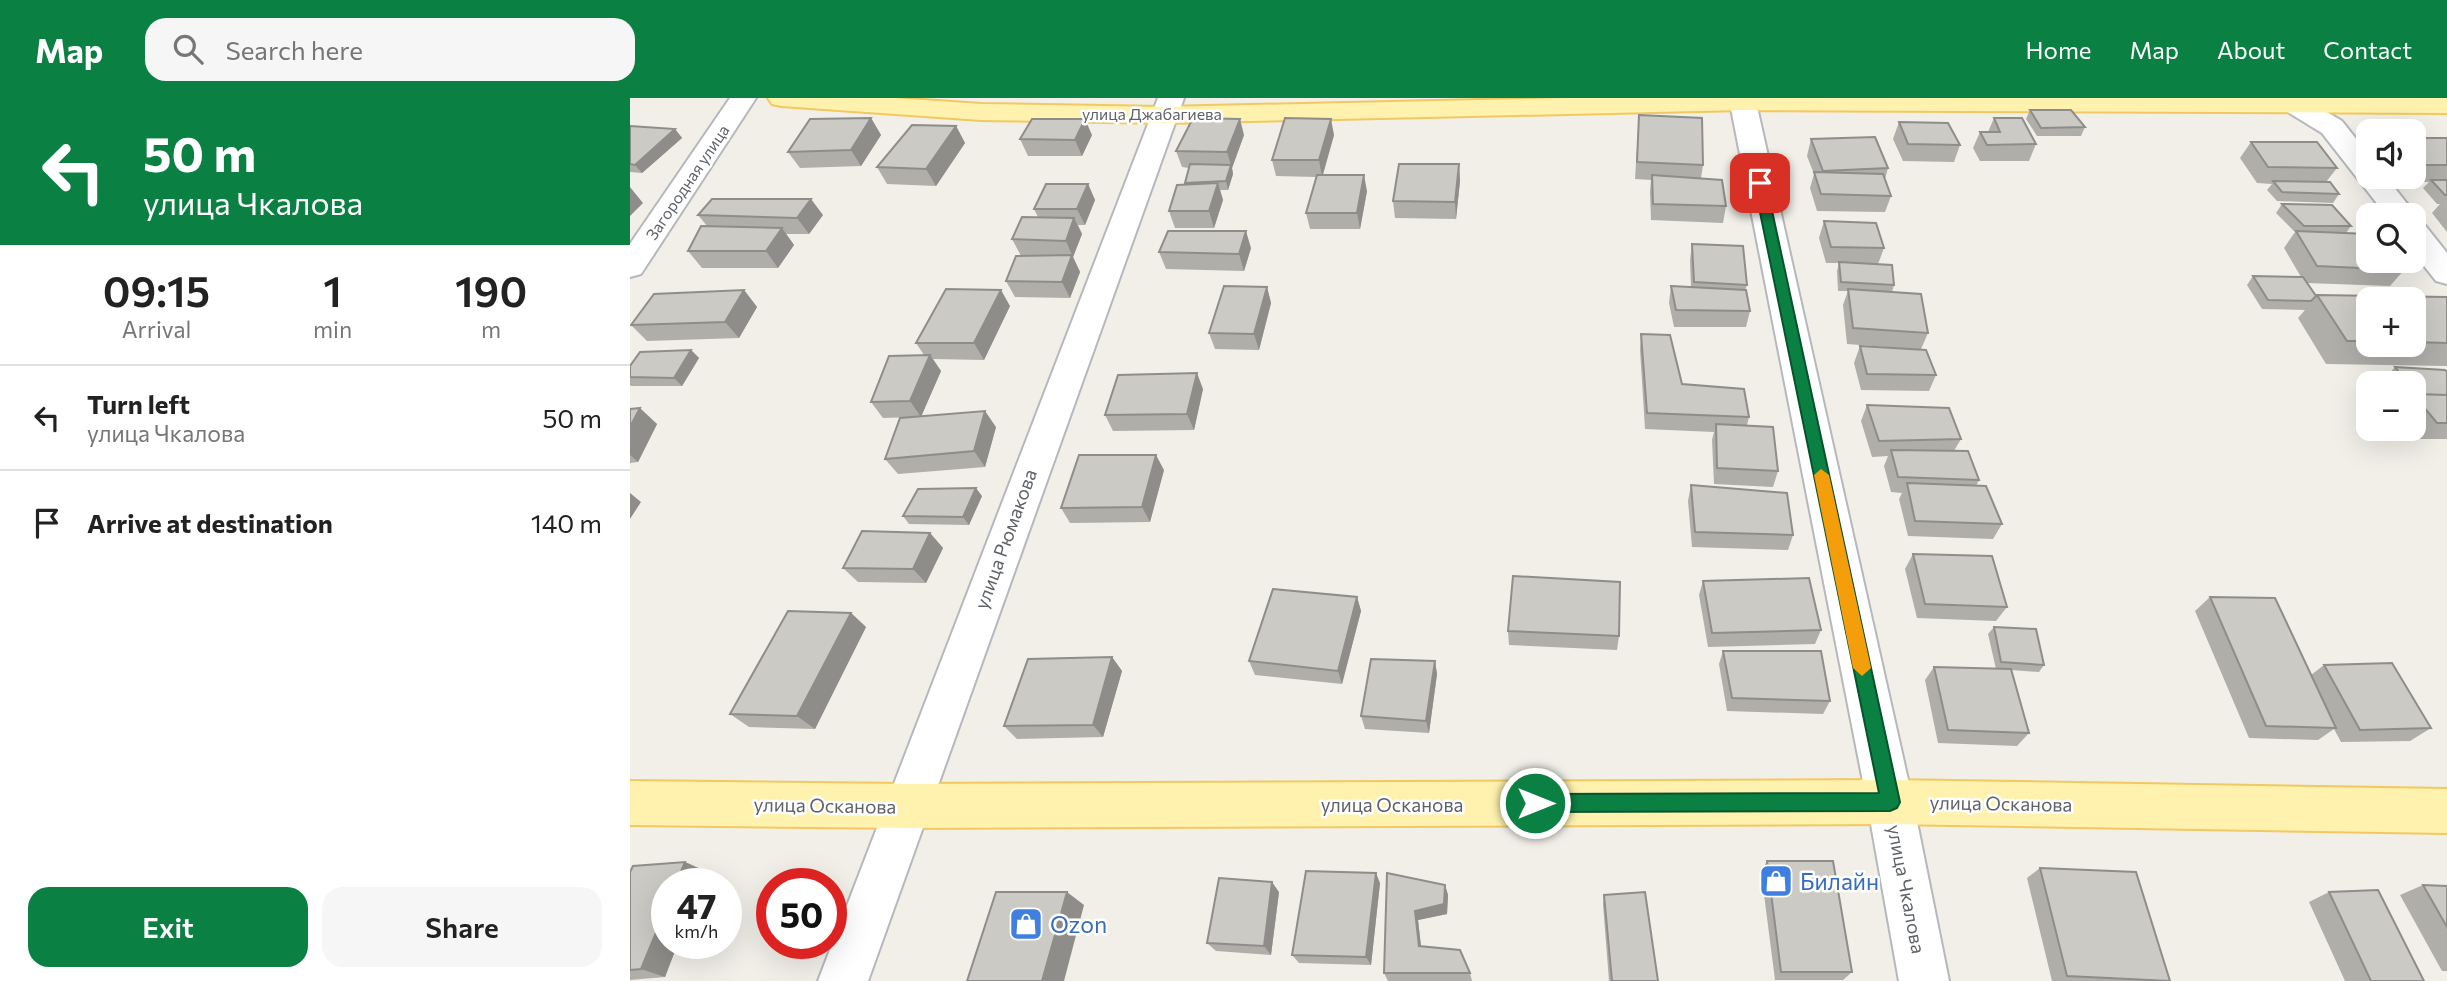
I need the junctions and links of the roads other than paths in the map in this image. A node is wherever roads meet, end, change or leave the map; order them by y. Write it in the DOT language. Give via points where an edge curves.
graph roads {
  1 [pos="743,98"];
  2 [pos="781,98"];
  3 [pos="1742,100"];
  4 [pos="2292,102"];
  5 [pos="2447,105"];
  6 [pos="1167,106"];
  7 [pos="2356,158"];
  8 [pos="2380,189"];
  9 [pos="2391,203"];
  10 [pos="2426,247"];
  11 [pos="630,267"];
  12 [pos="2447,274"];
  13 [pos="1890,802"];
  14 [pos="630,803"];
  15 [pos="907,806"];
  16 [pos="2447,811"];
  17 [pos="843,981"];
  18 [pos="1924,981"];
  1 -- 11 [label="street, Загородная улица"];
  2 -- 6 [label="main road, улица Джабагиева" via="981,112"];
  3 -- 4 [label="main road, улица Джабагиева"];
  3 -- 6 [label="main road, улица Джабагиева"];
  3 -- 13 [label="street, улица Чкалова"];
  4 -- 5 [label="main road, улица Джабагиева"];
  4 -- 7 [label="street" via="2332,127"];
  6 -- 15 [label="street, улица Рюмакова"];
  8 -- 9 [label="street"];
  10 -- 12 [label="street"];
  13 -- 15 [label="main road, улица Осканова"];
  13 -- 16 [label="main road, улица Осканова"];
  13 -- 18 [label="street, улица Чкалова"];
  14 -- 15 [label="main road, улица Осканова"];
  15 -- 17 [label="street, улица Рюмакова"];
}
